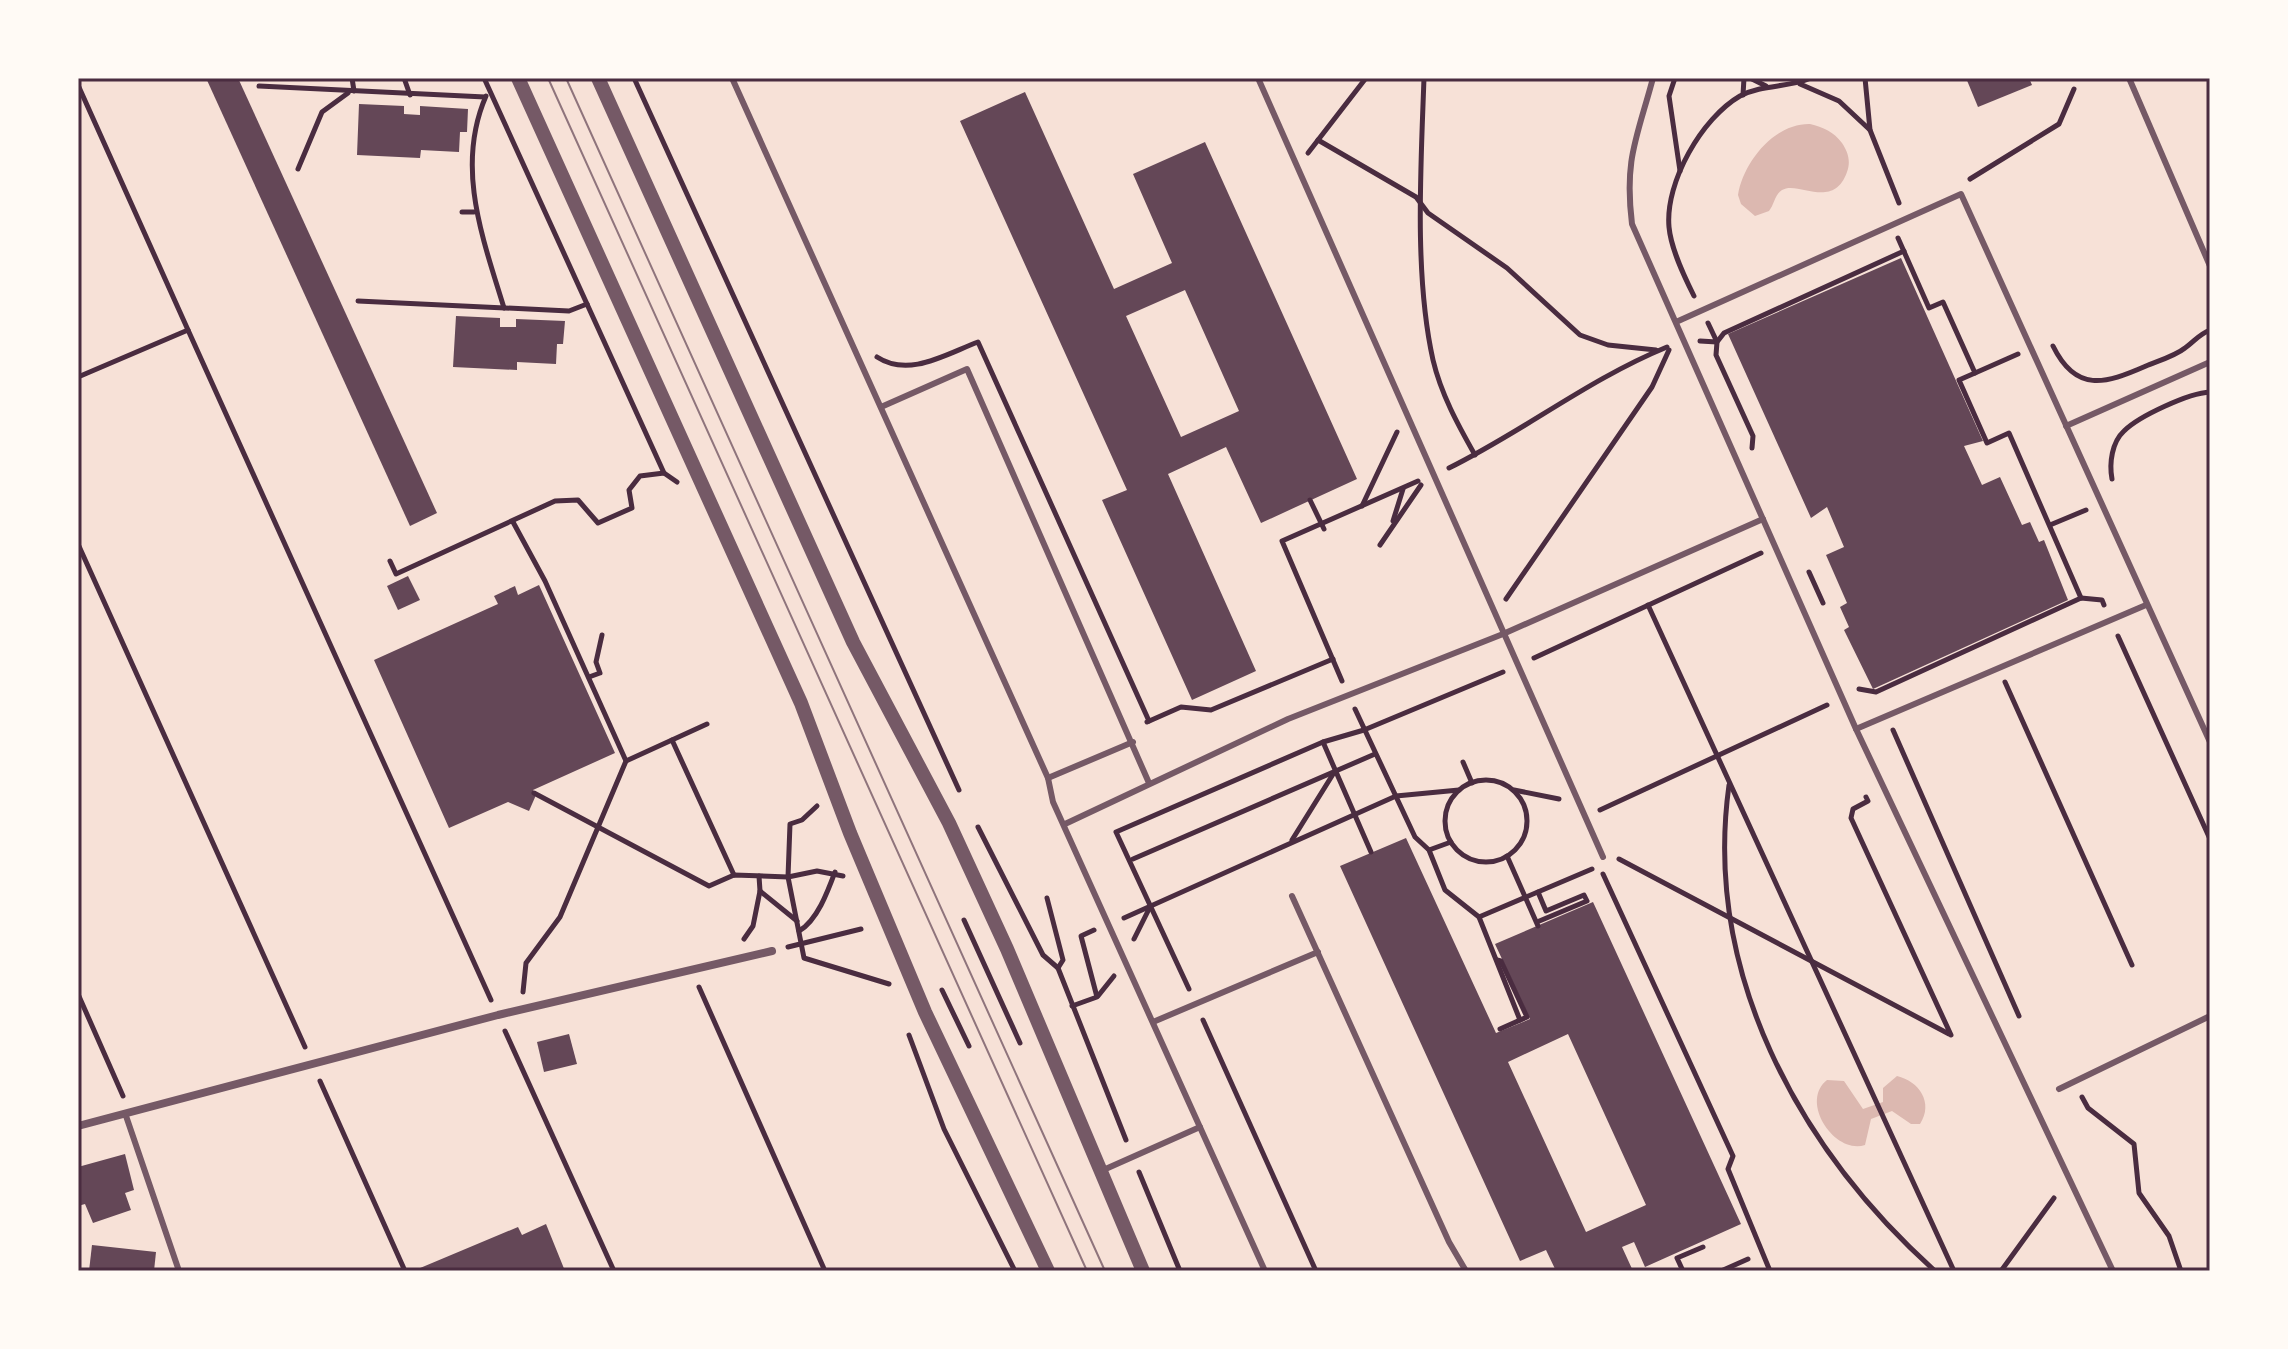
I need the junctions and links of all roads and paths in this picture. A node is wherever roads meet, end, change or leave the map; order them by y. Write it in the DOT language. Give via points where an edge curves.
graph roads {
  1 [pos="352,78"];
  2 [pos="404,78"];
  3 [pos="484,78"];
  4 [pos="518,78"];
  5 [pos="598,78"];
  6 [pos="634,78"];
  7 [pos="732,78"];
  8 [pos="1258,78"];
  9 [pos="1366,78"];
  10 [pos="1424,78"];
  11 [pos="1653,78"];
  12 [pos="1675,78"];
  13 [pos="1747,78"];
  14 [pos="1811,78"];
  15 [pos="1865,78"];
  16 [pos="2129,78"];
  17 [pos="1799,83"];
  18 [pos="78,85"];
  19 [pos="259,86"];
  20 [pos="1766,86"];
  21 [pos="2074,89"];
  22 [pos="352,92"];
  23 [pos="410,95"];
  24 [pos="488,95"];
  25 [pos="1743,95"];
  26 [pos="1870,130"];
  27 [pos="1318,140"];
  28 [pos="1311,149"];
  29 [pos="298,169"];
  30 [pos="1680,171"];
  31 [pos="1961,194"];
  32 [pos="1422,203"];
  33 [pos="462,212"];
  34 [pos="474,212"];
  35 [pos="1905,219"];
  36 [pos="2210,266"];
  37 [pos="1691,290"];
  38 [pos="358,301"];
  39 [pos="587,304"];
  40 [pos="504,308"];
  41 [pos="1676,322"];
  42 [pos="1733,326"];
  43 [pos="188,330"];
  44 [pos="2210,330"];
  45 [pos="2050,340"];
  46 [pos="1684,341"];
  47 [pos="1717,342"];
  48 [pos="2031,348"];
  49 [pos="1659,351"];
  50 [pos="2210,362"];
  51 [pos="1975,373"];
  52 [pos="78,377"];
  53 [pos="2210,392"];
  54 [pos="881,407"];
  55 [pos="1406,418"];
  56 [pos="2066,426"];
  57 [pos="2210,438"];
  58 [pos="1475,455"];
  59 [pos="664,473"];
  60 [pos="1432,475"];
  61 [pos="2115,486"];
  62 [pos="1403,488"];
  63 [pos="685,493"];
  64 [pos="1310,500"];
  65 [pos="1362,506"];
  66 [pos="1763,519"];
  67 [pos="513,522"];
  68 [pos="1392,525"];
  69 [pos="1323,526"];
  70 [pos="78,544"];
  71 [pos="1380,545"];
  72 [pos="1776,546"];
  73 [pos="1759,554"];
  74 [pos="390,561"];
  75 [pos="1765,568"];
  76 [pos="2210,586"];
  77 [pos="2081,598"];
  78 [pos="1648,605"];
  79 [pos="2146,605"];
  80 [pos="1493,608"];
  81 [pos="2111,620"];
  82 [pos="1503,634"];
  83 [pos="602,635"];
  84 [pos="1987,641"];
  85 [pos="1333,659"];
  86 [pos="1517,666"];
  87 [pos="1999,668"];
  88 [pos="589,677"];
  89 [pos="1860,690"];
  90 [pos="1818,693"];
  91 [pos="1349,696"];
  92 [pos="1842,698"];
  93 [pos="1824,707"];
  94 [pos="1887,716"];
  95 [pos="1153,720"];
  96 [pos="1830,720"];
  97 [pos="707,724"];
  98 [pos="1856,729"];
  99 [pos="1364,730"];
  100 [pos="672,740"];
  101 [pos="1133,742"];
  102 [pos="1323,742"];
  103 [pos="2210,742"];
  104 [pos="1375,754"];
  105 [pos="1717,756"];
  106 [pos="626,761"];
  107 [pos="1463,762"];
  108 [pos="1335,771"];
  109 [pos="1048,778"];
  110 [pos="1729,782"];
  111 [pos="1149,783"];
  112 [pos="1472,783"];
  113 [pos="1862,788"];
  114 [pos="1459,790"];
  115 [pos="1513,790"];
  116 [pos="534,793"];
  117 [pos="1396,796"];
  118 [pos="815,797"];
  119 [pos="966,803"];
  120 [pos="1578,803"];
  121 [pos="972,815"];
  122 [pos="1355,815"];
  123 [pos="1585,817"];
  124 [pos="1065,824"];
  125 [pos="599,826"];
  126 [pos="2210,839"];
  127 [pos="1451,842"];
  128 [pos="1288,844"];
  129 [pos="1429,850"];
  130 [pos="1371,852"];
  131 [pos="1507,856"];
  132 [pos="1603,857"];
  133 [pos="1133,859"];
  134 [pos="835,872"];
  135 [pos="734,875"];
  136 [pos="759,876"];
  137 [pos="788,877"];
  138 [pos="848,880"];
  139 [pos="760,891"];
  140 [pos="1538,892"];
  141 [pos="1292,896"];
  142 [pos="1526,897"];
  143 [pos="1047,898"];
  144 [pos="1149,907"];
  145 [pos="1728,916"];
  146 [pos="1479,917"];
  147 [pos="1124,918"];
  148 [pos="964,920"];
  149 [pos="797,922"];
  150 [pos="1099,928"];
  151 [pos="861,929"];
  152 [pos="799,931"];
  153 [pos="801,943"];
  154 [pos="772,951"];
  155 [pos="1318,952"];
  156 [pos="728,960"];
  157 [pos="1811,960"];
  158 [pos="985,965"];
  159 [pos="2132,965"];
  160 [pos="690,968"];
  161 [pos="1058,968"];
  162 [pos="887,971"];
  163 [pos="1110,991"];
  164 [pos="78,994"];
  165 [pos="1097,997"];
  166 [pos="1196,1004"];
  167 [pos="1072,1006"];
  168 [pos="525,1009"];
  169 [pos="498,1015"];
  170 [pos="2019,1016"];
  171 [pos="2210,1016"];
  172 [pos="905,1021"];
  173 [pos="1153,1022"];
  174 [pos="1500,1029"];
  175 [pos="312,1063"];
  176 [pos="2073,1082"];
  177 [pos="2059,1089"];
  178 [pos="125,1113"];
  179 [pos="78,1126"];
  180 [pos="1200,1127"];
  181 [pos="1133,1157"];
  182 [pos="1101,1171"];
  183 [pos="2054,1198"];
  184 [pos="1703,1247"];
  185 [pos="1748,1259"];
  186 [pos="179,1271"];
  187 [pos="405,1271"];
  188 [pos="614,1271"];
  189 [pos="825,1271"];
  190 [pos="1015,1271"];
  191 [pos="1048,1271"];
  192 [pos="1143,1271"];
  193 [pos="1180,1271"];
  194 [pos="1265,1271"];
  195 [pos="1316,1271"];
  196 [pos="1466,1271"];
  197 [pos="1683,1271"];
  198 [pos="1721,1271"];
  199 [pos="1770,1271"];
  200 [pos="1935,1271"];
  201 [pos="1954,1271"];
  202 [pos="2001,1271"];
  203 [pos="2113,1271"];
  204 [pos="2181,1271"];
  1 -- 22 [label="path"];
  2 -- 23 [label="path"];
  3 -- 24 [label="path"];
  4 -- 191 [label="street" via="801,703 925,1012"];
  5 -- 182 [label="street" via="853,642 949,823"];
  6 -- 119 [label="path"];
  7 -- 54 [label="lane"];
  8 -- 55 [label="lane"];
  9 -- 27 [label="path"];
  10 -- 32 [label="path"];
  11 -- 41 [label="lane" via="1635,133 1628,190 1632,224"];
  12 -- 30 [label="path" via="1669,96"];
  13 -- 20 [label="path"];
  13 -- 25 [label="path"];
  14 -- 17 [label="path"];
  15 -- 26 [label="path"];
  16 -- 36 [label="lane"];
  17 -- 20 [label="path"];
  17 -- 26 [label="path" via="1839,101"];
  18 -- 43 [label="path"];
  19 -- 22 [label="path"];
  20 -- 25 [label="path"];
  21 -- 31 [label="path" via="2059,124 1970,179"];
  22 -- 23 [label="path"];
  22 -- 29 [label="path" via="322,112"];
  23 -- 24 [label="path"];
  24 -- 34 [label="path" via="473,130"];
  24 -- 39 [label="path"];
  25 -- 30 [label="path" via="1714,116"];
  26 -- 35 [label="path"];
  27 -- 28 [label="path"];
  27 -- 32 [label="path"];
  30 -- 37 [label="path" via="1669,229"];
  31 -- 35 [label="lane"];
  31 -- 48 [label="lane"];
  32 -- 49 [label="path" via="1428,213 1507,268 1580,335 1608,345"];
  32 -- 58 [label="path" via="1425,313 1434,362 1451,413"];
  33 -- 34 [label="path"];
  34 -- 40 [label="path"];
  35 -- 41 [label="lane"];
  38 -- 40 [label="path"];
  39 -- 40 [label="path" via="569,311"];
  39 -- 59 [label="path"];
  41 -- 46 [label="lane"];
  42 -- 51 [label="path" via="1902,248 1929,308 1943,302"];
  43 -- 52 [label="path"];
  43 -- 169 [label="path"];
  44 -- 45 [label="path" via="2184,349 2101,382 2065,368"];
  46 -- 47 [label="path"];
  46 -- 66 [label="lane"];
  48 -- 51 [label="path"];
  48 -- 56 [label="lane"];
  49 -- 58 [label="path" via="1591,383"];
  49 -- 80 [label="path" via="1671,346 1652,387 1504,602"];
  50 -- 56 [label="lane"];
  51 -- 77 [label="path" via="1959,380 1987,443 2009,433"];
  53 -- 61 [label="path" via="2176,402 2122,432 2111,458"];
  54 -- 101 [label="lane" via="967,369"];
  54 -- 109 [label="lane"];
  55 -- 60 [label="lane"];
  55 -- 65 [label="path"];
  56 -- 79 [label="lane"];
  57 -- 76 [label="path"];
  58 -- 60 [label="path"];
  59 -- 63 [label="path"];
  59 -- 67 [label="path" via="640,476 629,490 632,508 598,523 578,500 564,499"];
  60 -- 80 [label="lane"];
  62 -- 65 [label="path"];
  62 -- 68 [label="path"];
  62 -- 68 [label="path" via="1427,477"];
  64 -- 69 [label="path"];
  65 -- 69 [label="path"];
  66 -- 72 [label="lane"];
  66 -- 82 [label="lane"];
  67 -- 74 [label="path" via="396,574"];
  67 -- 88 [label="path"];
  68 -- 71 [label="path"];
  69 -- 85 [label="path" via="1282,541"];
  70 -- 175 [label="path"];
  72 -- 73 [label="path"];
  72 -- 92 [label="lane"];
  73 -- 75 [label="path"];
  73 -- 78 [label="path"];
  77 -- 81 [label="path" via="2102,600"];
  77 -- 84 [label="path"];
  78 -- 86 [label="path"];
  78 -- 105 [label="path"];
  79 -- 81 [label="lane"];
  79 -- 103 [label="lane"];
  80 -- 82 [label="lane"];
  81 -- 87 [label="lane"];
  81 -- 126 [label="path"];
  82 -- 86 [label="lane"];
  82 -- 91 [label="lane"];
  83 -- 88 [label="path" via="596,662 600,673"];
  84 -- 87 [label="path"];
  84 -- 94 [label="path" via="1876,692"];
  85 -- 91 [label="path"];
  85 -- 95 [label="path" via="1211,710 1181,707"];
  86 -- 99 [label="path"];
  86 -- 120 [label="lane"];
  87 -- 94 [label="lane"];
  87 -- 159 [label="path"];
  88 -- 106 [label="path"];
  89 -- 92 [label="path"];
  90 -- 93 [label="path"];
  91 -- 99 [label="path"];
  91 -- 111 [label="lane"];
  92 -- 93 [label="path"];
  92 -- 98 [label="lane"];
  93 -- 96 [label="path"];
  93 -- 105 [label="path"];
  94 -- 98 [label="lane"];
  94 -- 170 [label="path"];
  97 -- 100 [label="path"];
  98 -- 203 [label="lane"];
  99 -- 102 [label="path"];
  99 -- 104 [label="path"];
  100 -- 106 [label="path"];
  100 -- 135 [label="path"];
  101 -- 109 [label="lane"];
  101 -- 111 [label="lane"];
  102 -- 108 [label="path"];
  102 -- 144 [label="path" via="1116,832"];
  104 -- 108 [label="path"];
  104 -- 117 [label="path"];
  105 -- 110 [label="path"];
  105 -- 123 [label="path"];
  106 -- 125 [label="path"];
  107 -- 112 [label="path"];
  108 -- 122 [label="path"];
  108 -- 128 [label="path"];
  108 -- 133 [label="path"];
  109 -- 124 [label="lane"];
  110 -- 145 [label="path" via="1723,842"];
  110 -- 157 [label="path"];
  111 -- 124 [label="lane"];
  112 -- 114 [label="path"];
  112 -- 115 [label="path" via="1493,781"];
  113 -- 157 [label="path" via="1868,801 1853,809 1851,818 1951,1035"];
  114 -- 117 [label="path"];
  114 -- 127 [label="path" via="1445,815"];
  115 -- 120 [label="path"];
  115 -- 131 [label="path" via="1527,817 1526,832"];
  116 -- 125 [label="path"];
  117 -- 122 [label="path"];
  117 -- 129 [label="path" via="1415,837"];
  118 -- 137 [label="path" via="817,808 790,824"];
  120 -- 123 [label="lane"];
  121 -- 161 [label="path" via="1043,955"];
  122 -- 128 [label="path"];
  122 -- 130 [label="path"];
  123 -- 132 [label="lane"];
  124 -- 173 [label="lane"];
  125 -- 135 [label="path" via="709,886"];
  125 -- 168 [label="path" via="560,917 526,963"];
  127 -- 129 [label="path"];
  127 -- 131 [label="path" via="1476,861"];
  128 -- 144 [label="path"];
  129 -- 146 [label="path" via="1445,890"];
  131 -- 142 [label="path"];
  132 -- 145 [label="path" via="1616,857"];
  134 -- 137 [label="path"];
  134 -- 138 [label="path"];
  134 -- 152 [label="path" via="828,892"];
  135 -- 136 [label="path"];
  136 -- 137 [label="path"];
  136 -- 139 [label="path"];
  137 -- 149 [label="path"];
  139 -- 149 [label="path"];
  139 -- 156 [label="path" via="753,926"];
  140 -- 142 [label="path"];
  140 -- 142 [label="path" via="1546,911 1584,895 1587,901 1538,924"];
  140 -- 199 [label="path" via="1599,866 1733,1156 1728,1169"];
  141 -- 155 [label="lane"];
  142 -- 146 [label="path"];
  143 -- 161 [label="path" via="1063,960"];
  144 -- 147 [label="path"];
  144 -- 166 [label="path"];
  145 -- 157 [label="path"];
  145 -- 200 [label="path" via="1749,999 1809,1123 1838,1169"];
  146 -- 174 [label="path" via="1520,1020"];
  148 -- 158 [label="path"];
  149 -- 152 [label="path"];
  150 -- 165 [label="path" via="1081,936"];
  151 -- 153 [label="path"];
  152 -- 153 [label="path"];
  153 -- 154 [label="path"];
  153 -- 162 [label="path" via="804,958 894,985"];
  154 -- 156 [label="street"];
  155 -- 166 [label="lane"];
  155 -- 196 [label="lane"];
  156 -- 160 [label="street"];
  157 -- 201 [label="path"];
  160 -- 168 [label="street"];
  160 -- 189 [label="path"];
  161 -- 167 [label="path"];
  163 -- 165 [label="path"];
  164 -- 178 [label="path" via="119,1085"];
  165 -- 167 [label="path"];
  166 -- 173 [label="lane"];
  166 -- 195 [label="path"];
  167 -- 181 [label="path"];
  168 -- 169 [label="street"];
  169 -- 175 [label="street"];
  169 -- 188 [label="path"];
  171 -- 176 [label="lane"];
  172 -- 190 [label="path" via="944,1129"];
  173 -- 180 [label="lane"];
  175 -- 178 [label="street"];
  175 -- 187 [label="path"];
  176 -- 177 [label="lane"];
  176 -- 204 [label="path" via="2088,1108 2134,1144 2139,1193 2169,1236"];
  178 -- 179 [label="street"];
  178 -- 186 [label="lane"];
  180 -- 181 [label="lane"];
  180 -- 194 [label="lane"];
  181 -- 182 [label="lane"];
  181 -- 193 [label="path"];
  182 -- 192 [label="street"];
  183 -- 202 [label="path"];
  184 -- 197 [label="path" via="1677,1258"];
  185 -- 198 [label="path"];
}
